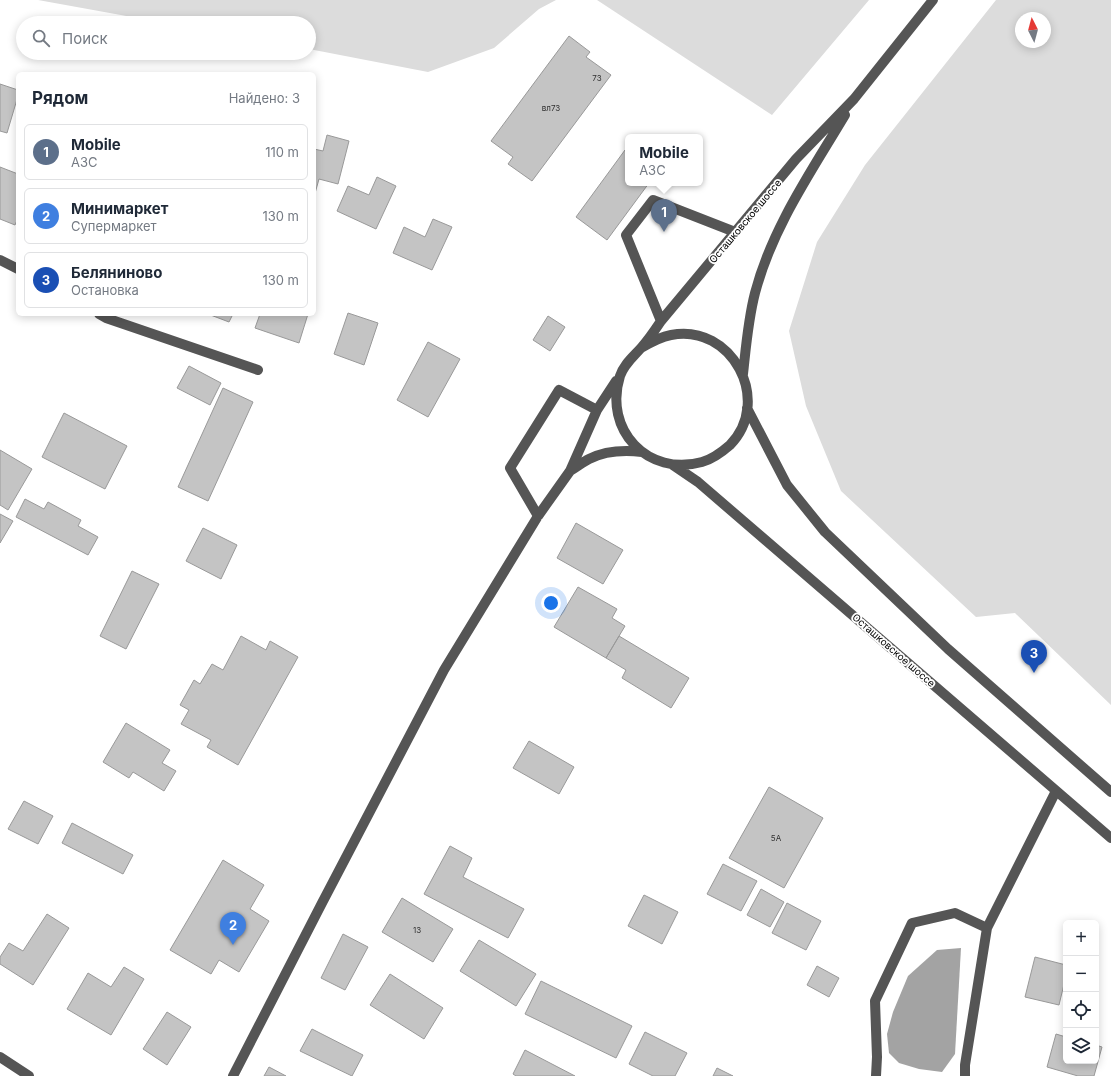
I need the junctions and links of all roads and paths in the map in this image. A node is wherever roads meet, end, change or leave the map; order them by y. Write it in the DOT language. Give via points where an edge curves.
graph roads {
  1 [pos="932,0"];
  2 [pos="854,99"];
  3 [pos="735,232"];
  4 [pos="0,260"];
  5 [pos="16,269"];
  6 [pos="102,316"];
  7 [pos="661,321"];
  8 [pos="641,348"];
  9 [pos="258,370"];
  10 [pos="743,374"];
  11 [pos="620,375"];
  12 [pos="747,408"];
  13 [pos="597,410"];
  14 [pos="642,452"];
  15 [pos="674,465"];
  16 [pos="570,470"];
  17 [pos="538,516"];
  18 [pos="1056,791"];
  19 [pos="1111,792"];
  20 [pos="1111,838"];
  21 [pos="987,928"];
  22 [pos="0,1057"];
  23 [pos="29,1076"];
  24 [pos="233,1076"];
  25 [pos="876,1076"];
  26 [pos="965,1076"];
  1 -- 2 [label="street, Осташковское шоссе"];
  2 -- 3 [label="street, Осташковское шоссе" via="796,159"];
  2 -- 10 [label="street, Осташковское шоссе" via="788,211 770,251 754,299"];
  3 -- 7 [label="street, Осташковское шоссе"];
  3 -- 7 [label="street" via="653,200 626,235"];
  4 -- 5 [label="street"];
  6 -- 9 [label="street"];
  7 -- 8 [label="street, Осташковское шоссе"];
  8 -- 10 [label="street, Осташковское шоссе" via="656,339 673,334 707,338 722,347 734,359"];
  8 -- 11 [label="street, Осташковское шоссе" via="629,360"];
  10 -- 12 [label="street, Осташковское шоссе"];
  11 -- 13 [label="street"];
  11 -- 14 [label="street, Осташковское шоссе" via="616,409 629,440"];
  12 -- 15 [label="street, Осташковское шоссе" via="743,425 735,440 722,452 708,461"];
  12 -- 19 [label="street, Осташковское шоссе" via="787,485 825,532 948,649"];
  13 -- 16 [label="street"];
  13 -- 17 [label="street" via="559,390 510,468"];
  14 -- 15 [label="street, Осташковское шоссе" via="657,461"];
  14 -- 16 [label="street" via="628,450 608,453 590,458"];
  15 -- 18 [label="street, Осташковское шоссе" via="698,482"];
  16 -- 17 [label="street"];
  17 -- 24 [label="street" via="444,670"];
  18 -- 20 [label="street, Осташковское шоссе"];
  18 -- 21 [label="street"];
  21 -- 25 [label="street" via="955,913 912,923 875,1001"];
  21 -- 26 [label="street"];
  22 -- 23 [label="street"];
}
